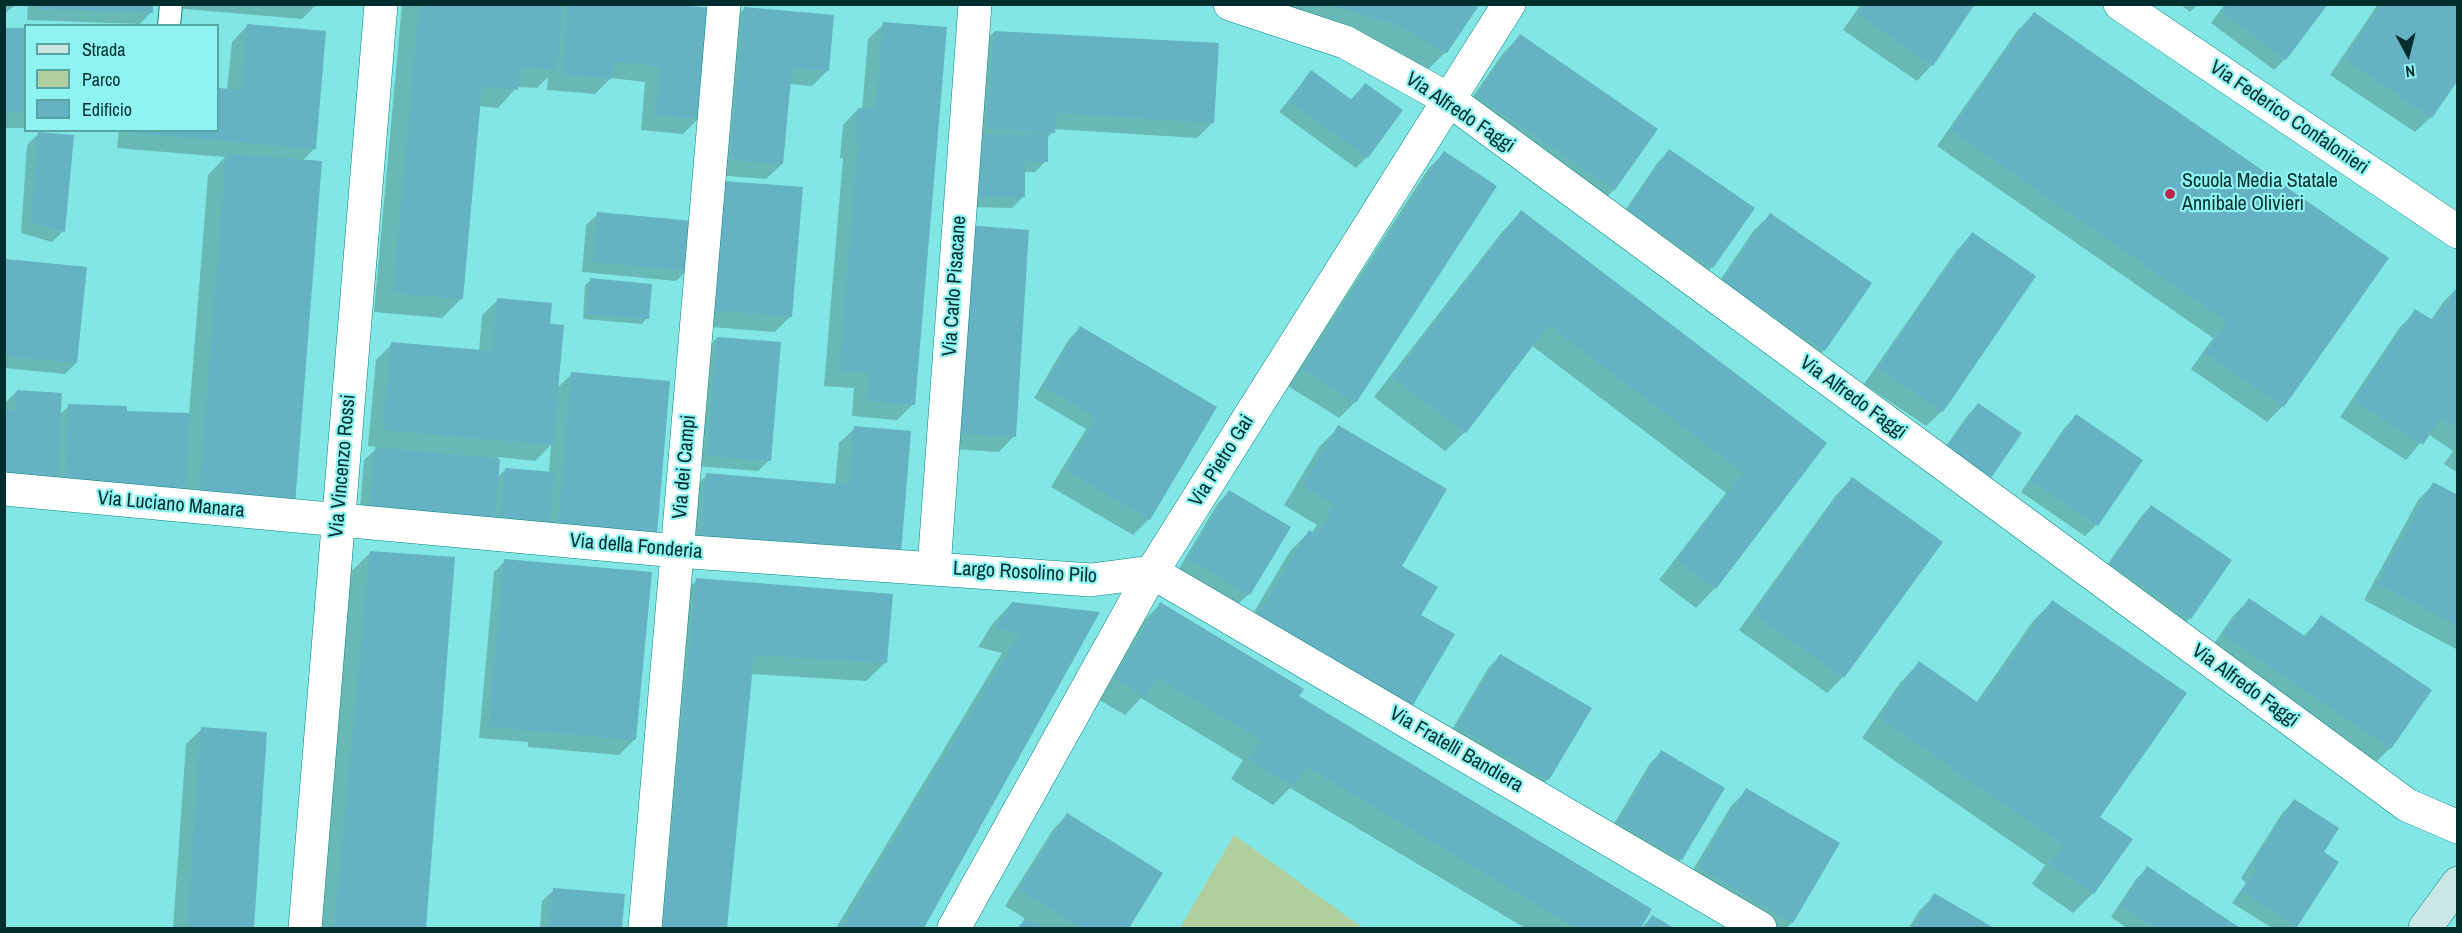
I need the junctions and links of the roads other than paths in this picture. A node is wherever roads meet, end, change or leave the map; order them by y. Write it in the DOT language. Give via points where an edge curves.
graph roads {
  1 [pos="171,4"];
  2 [pos="381,4"];
  3 [pos="724,4"];
  4 [pos="975,4"];
  5 [pos="1230,4"];
  6 [pos="1509,4"];
  7 [pos="2120,4"];
  8 [pos="169,24"];
  9 [pos="1448,99"];
  10 [pos="2457,232"];
  11 [pos="4,489"];
  12 [pos="338,521"];
  13 [pos="677,551"];
  14 [pos="934,568"];
  15 [pos="1152,572"];
  16 [pos="2457,827"];
  17 [pos="2457,883"];
  18 [pos="305,928"];
  19 [pos="645,928"];
  20 [pos="954,928"];
  21 [pos="1760,928"];
  22 [pos="2425,928"];
  1 -- 8 [label="lane"];
  2 -- 12 [label="street, Via Vincenzo Rossi"];
  3 -- 13 [label="street, Via dei Campi"];
  4 -- 14 [label="street, Via Carlo Pisacane"];
  5 -- 9 [label="street, Via Alfredo Faggi" via="1345,42"];
  6 -- 9 [label="street, Via Pietro Gai"];
  7 -- 10 [label="street, Via Federico Confalonieri"];
  9 -- 15 [label="street, Via Pietro Gai"];
  9 -- 16 [label="street, Via Alfredo Faggi" via="2407,805"];
  11 -- 12 [label="street, Via Luciano Manara"];
  12 -- 13 [label="street, Via della Fonderia"];
  12 -- 18 [label="street, Via Vincenzo Rossi"];
  13 -- 14 [label="street, Via della Fonderia"];
  13 -- 19 [label="street, Via dei Campi"];
  14 -- 15 [label="street, Largo Rosolino Pilo" via="1091,580"];
  15 -- 20 [label="street, Via Pietro Gai"];
  15 -- 21 [label="street, Via Fratelli Bandiera"];
  17 -- 22 [label="main road"];
}
